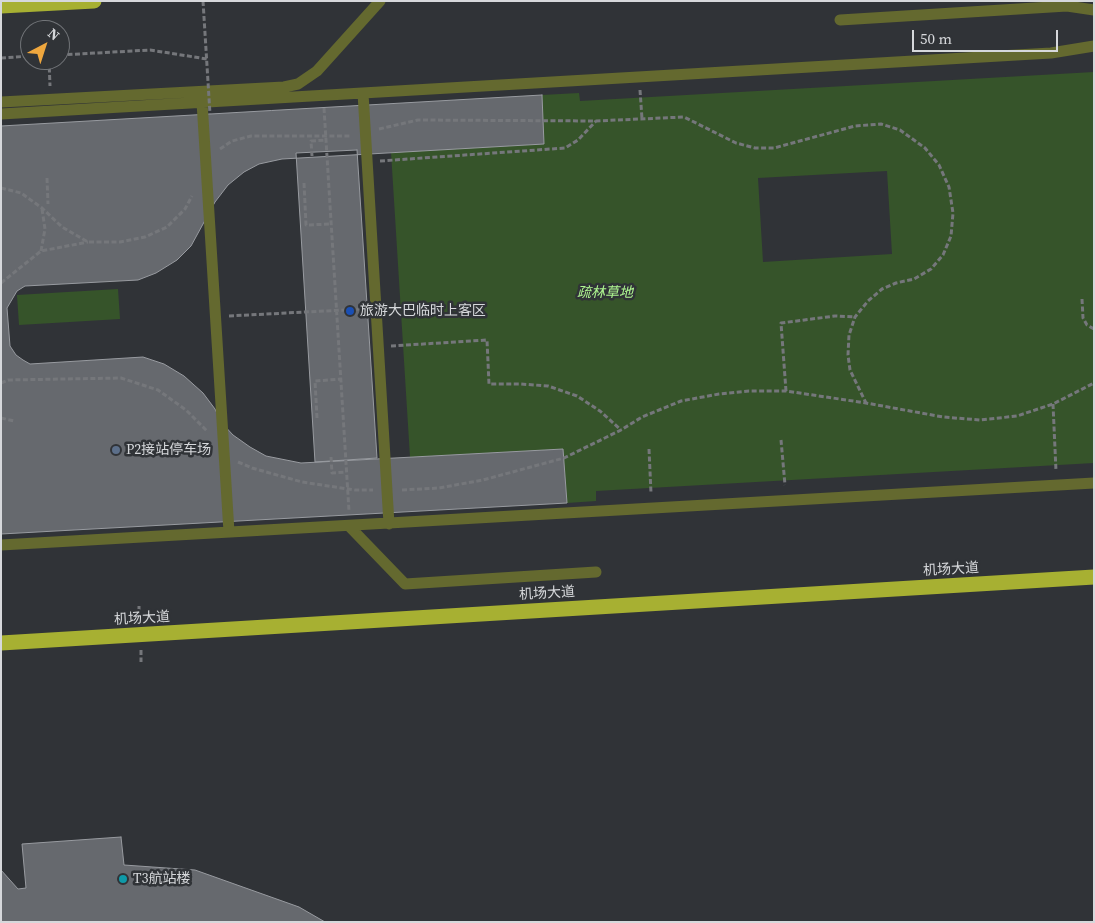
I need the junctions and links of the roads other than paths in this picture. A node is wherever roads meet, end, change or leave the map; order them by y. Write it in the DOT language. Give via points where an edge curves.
graph roads {
  1 [pos="94,1"];
  2 [pos="380,1"];
  3 [pos="1,6"];
  4 [pos="1094,10"];
  5 [pos="840,20"];
  6 [pos="1094,46"];
  7 [pos="363,93"];
  8 [pos="1,102"];
  9 [pos="202,102"];
  10 [pos="1,114"];
  11 [pos="1094,484"];
  12 [pos="389,524"];
  13 [pos="350,526"];
  14 [pos="229,532"];
  15 [pos="1,545"];
  16 [pos="596,572"];
  17 [pos="1094,577"];
  18 [pos="1,644"];
  1 -- 3 [label="highway"];
  2 -- 8 [label="lane" via="317,71 298,84"];
  4 -- 5 [label="lane" via="1067,6"];
  6 -- 7 [label="lane" via="1051,53"];
  7 -- 9 [label="lane"];
  7 -- 12 [label="lane"];
  9 -- 10 [label="lane"];
  9 -- 14 [label="lane"];
  11 -- 12 [label="lane"];
  12 -- 13 [label="lane"];
  13 -- 14 [label="lane"];
  13 -- 16 [label="lane" via="405,584"];
  14 -- 15 [label="lane"];
  17 -- 18 [label="highway, 机场大道"];
}
